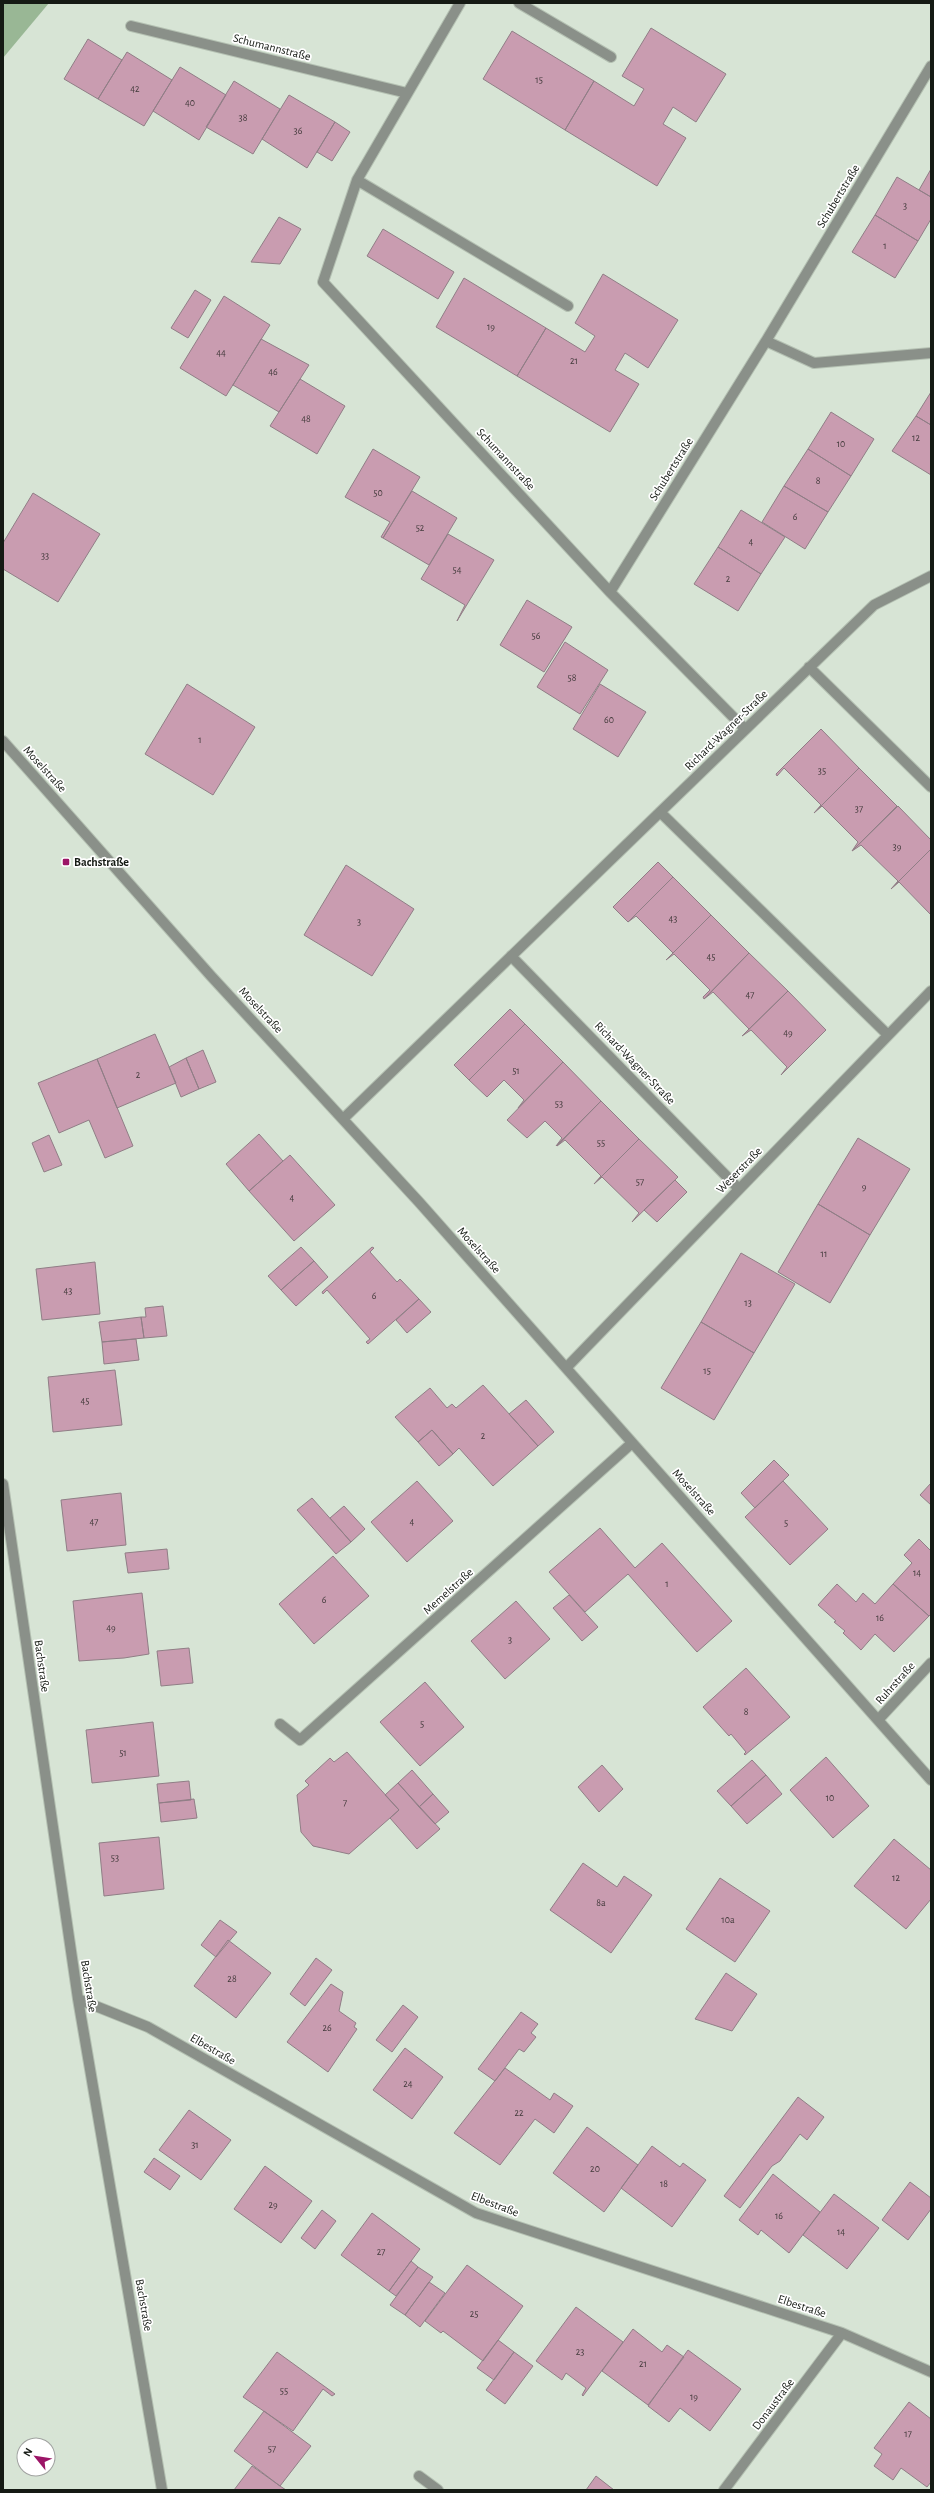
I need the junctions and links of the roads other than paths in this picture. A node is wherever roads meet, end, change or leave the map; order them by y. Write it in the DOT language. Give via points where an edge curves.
graph roads {
  1 [pos="460,3"];
  2 [pos="519,3"];
  3 [pos="131,26"];
  4 [pos="610,57"];
  5 [pos="931,66"];
  6 [pos="407,93"];
  7 [pos="356,180"];
  8 [pos="568,306"];
  9 [pos="766,340"];
  10 [pos="931,353"];
  11 [pos="931,576"];
  12 [pos="610,592"];
  13 [pos="809,667"];
  14 [pos="745,729"];
  15 [pos="3,741"];
  16 [pos="931,787"];
  17 [pos="660,812"];
  18 [pos="511,956"];
  19 [pos="931,991"];
  20 [pos="888,1035"];
  21 [pos="344,1118"];
  22 [pos="740,1189"];
  23 [pos="566,1368"];
  24 [pos="632,1443"];
  25 [pos="3,1484"];
  26 [pos="931,1663"];
  27 [pos="878,1720"];
  28 [pos="280,1724"];
  29 [pos="931,1780"];
  30 [pos="78,1999"];
  31 [pos="842,2333"];
  32 [pos="931,2372"];
  33 [pos="419,2476"];
  34 [pos="162,2490"];
  35 [pos="438,2490"];
  36 [pos="724,2490"];
  1 -- 6 [label="street, Schumannstraße"];
  2 -- 4 [label="street"];
  3 -- 6 [label="street, Schumannstraße"];
  5 -- 9 [label="street, Schubertstraße"];
  6 -- 7 [label="street, Schumannstraße"];
  7 -- 8 [label="street"];
  7 -- 12 [label="street, Schumannstraße" via="324,282"];
  9 -- 10 [label="street" via="814,363"];
  9 -- 12 [label="street, Schubertstraße"];
  11 -- 13 [label="street, Richard-Wagner-Straße" via="874,604"];
  12 -- 14 [label="street, Schumannstraße"];
  13 -- 14 [label="street, Richard-Wagner-Straße"];
  13 -- 16 [label="street"];
  14 -- 17 [label="street, Richard-Wagner-Straße"];
  15 -- 21 [label="street, Moselstraße" via="212,976"];
  17 -- 18 [label="street, Richard-Wagner-Straße"];
  17 -- 20 [label="street"];
  18 -- 21 [label="street, Richard-Wagner-Straße"];
  18 -- 22 [label="street, Richard-Wagner-Straße"];
  19 -- 20 [label="street, Weserstraße"];
  20 -- 22 [label="street, Weserstraße"];
  21 -- 23 [label="street, Moselstraße"];
  22 -- 23 [label="street, Weserstraße"];
  23 -- 24 [label="street, Moselstraße"];
  24 -- 27 [label="street, Moselstraße"];
  24 -- 28 [label="street, Memelstraße" via="300,1740"];
  25 -- 30 [label="street, Bachstraße"];
  26 -- 27 [label="street, Ruhrstraße"];
  27 -- 29 [label="street, Moselstraße"];
  30 -- 31 [label="street, Elbestraße" via="148,2027 476,2214"];
  30 -- 34 [label="street, Bachstraße"];
  31 -- 32 [label="street, Elbestraße"];
  31 -- 36 [label="street, Donaustraße"];
  33 -- 35 [label="street"];
}
